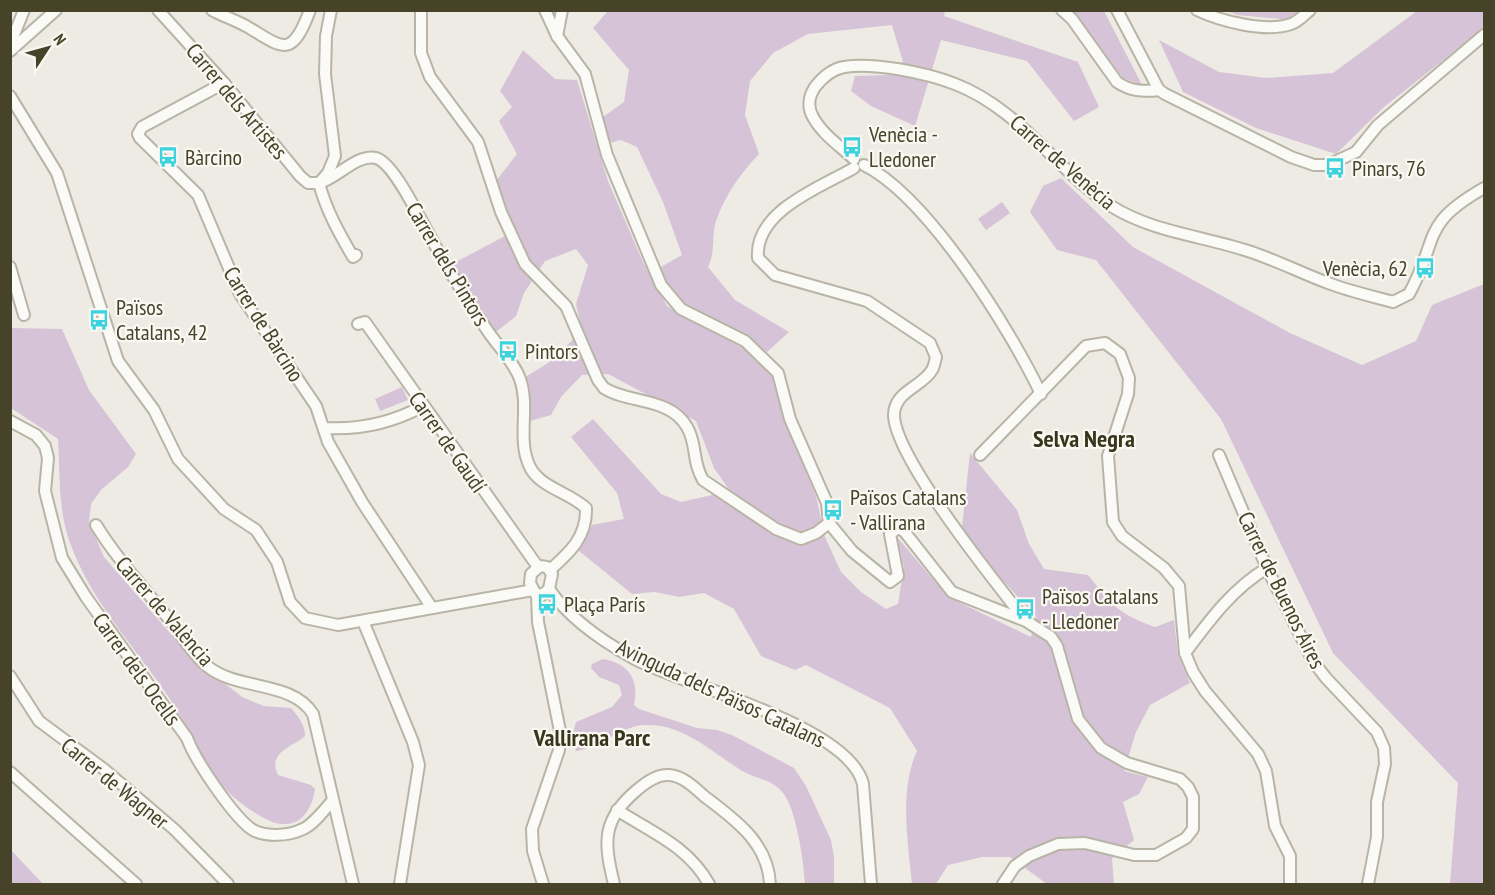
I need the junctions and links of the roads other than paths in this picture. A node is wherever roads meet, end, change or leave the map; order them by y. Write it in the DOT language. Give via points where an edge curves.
graph roads {
  1 [pos="24,10"];
  2 [pos="56,10"];
  3 [pos="158,10"];
  4 [pos="212,10"];
  5 [pos="310,10"];
  6 [pos="332,10"];
  7 [pos="421,10"];
  8 [pos="545,10"];
  9 [pos="562,10"];
  10 [pos="1062,10"];
  11 [pos="1117,10"];
  12 [pos="1197,10"];
  13 [pos="1310,10"];
  14 [pos="1485,35"];
  15 [pos="557,36"];
  16 [pos="10,45"];
  17 [pos="10,51"];
  18 [pos="224,83"];
  19 [pos="1159,90"];
  20 [pos="10,96"];
  21 [pos="858,164"];
  22 [pos="319,183"];
  23 [pos="1485,188"];
  24 [pos="356,255"];
  25 [pos="10,267"];
  26 [pos="24,315"];
  27 [pos="358,324"];
  28 [pos="1041,394"];
  29 [pos="423,406"];
  30 [pos="10,421"];
  31 [pos="324,428"];
  32 [pos="980,455"];
  33 [pos="1219,455"];
  34 [pos="829,523"];
  35 [pos="96,525"];
  36 [pos="537,567"];
  37 [pos="1267,568"];
  38 [pos="550,570"];
  39 [pos="549,589"];
  40 [pos="535,592"];
  41 [pos="432,608"];
  42 [pos="363,621"];
  43 [pos="1026,621"];
  44 [pos="1185,653"];
  45 [pos="10,676"];
  46 [pos="10,772"];
  47 [pos="333,800"];
  48 [pos="617,810"];
  49 [pos="136,885"];
  50 [pos="228,885"];
  51 [pos="353,885"];
  52 [pos="400,885"];
  53 [pos="543,885"];
  54 [pos="614,885"];
  55 [pos="709,885"];
  56 [pos="770,885"];
  57 [pos="871,885"];
  58 [pos="1003,885"];
  59 [pos="1290,885"];
  60 [pos="1368,885"];
  1 -- 16 [label="street"];
  2 -- 17 [label="street"];
  3 -- 18 [label="street, Carrer dels Artistes"];
  4 -- 5 [label="street" via="280,46 290,44 298,35"];
  6 -- 22 [label="street" via="326,36 325,74 335,156"];
  7 -- 34 [label="street" via="421,53 430,77 478,142 501,212 525,264 566,306 604,388 667,408 687,426 696,468 704,480 776,529 801,539"];
  8 -- 15 [label="street"];
  9 -- 15 [label="street"];
  10 -- 19 [label="street" via="1117,82 1127,89"];
  11 -- 19 [label="street"];
  12 -- 13 [label="street" via="1215,18 1273,26 1291,24"];
  14 -- 19 [label="street" via="1378,125 1356,152 1328,165 1291,157"];
  15 -- 34 [label="street" via="585,74 607,155 661,285 681,309 745,341 778,373 790,419 827,503"];
  18 -- 22 [label="street, Carrer dels Artistes" via="300,176 308,183"];
  18 -- 31 [label="street, Carrer de Bàrcino" via="142,128 138,134 198,195 240,294 316,406"];
  20 -- 42 [label="street" via="57,173 118,361 154,410 178,459 224,509 256,530 277,562 290,602 305,618 338,625"];
  21 -- 23 [label="street, Carrer de Venècia" via="825,132 809,107 810,96 828,74 843,67 864,66 942,79 1004,111 1086,187 1137,220 1247,250 1328,283 1393,302 1409,294 1440,219"];
  21 -- 28 [label="street, Carrer de Venècia" via="887,179 938,231 1021,352"];
  21 -- 43 [label="street" via="777,214 763,234 758,258 775,275 867,301 930,344 936,357 931,371 900,397 894,413 898,433 966,544"];
  22 -- 24 [label="street" via="334,224 353,257"];
  22 -- 38 [label="street, Carrer dels Pintors" via="369,157 378,158 411,202 461,292 520,378 528,464 535,476 586,508 586,523 578,543"];
  25 -- 26 [label="street"];
  27 -- 29 [label="street, Carrer de Gaudí" via="365,322"];
  28 -- 32 [label="street"];
  28 -- 44 [label="street" via="1086,346 1105,343 1120,354 1129,378 1128,394 1108,456 1110,512 1122,536 1164,568 1179,586"];
  29 -- 31 [label="street" via="350,430"];
  29 -- 36 [label="street, Carrer de Gaudí"];
  30 -- 47 [label="street, Carrer dels Ocells" via="36,435 45,446 45,491 62,558 187,738 193,754 241,818 251,829 267,835 285,833 304,829"];
  31 -- 41 [label="street, Carrer de Bàrcino" via="362,502"];
  33 -- 37 [label="street, Carrer de Buenos Aires"];
  34 -- 43 [label="street" via="852,551 890,582 898,576 890,534 898,528 952,592"];
  35 -- 47 [label="street, Carrer de València" via="111,550 207,666 234,681 306,703 313,714"];
  36 -- 38 [label="street"];
  36 -- 40 [label="street" via="531,574"];
  37 -- 44 [label="street" via="1232,594"];
  37 -- 60 [label="street, Carrer de Buenos Aires" via="1313,661 1368,721 1384,748 1377,837"];
  38 -- 39 [label="street"];
  39 -- 40 [label="street" via="542,595"];
  39 -- 57 [label="street, Avinguda dels Països Catalans" via="579,621 634,659 749,703 836,747 853,761 863,784"];
  40 -- 41 [label="street"];
  40 -- 53 [label="street" via="560,731 553,771 532,829 533,851"];
  41 -- 42 [label="street"];
  42 -- 52 [label="street" via="419,765"];
  43 -- 58 [label="street" via="1051,637 1057,646 1078,719 1101,748 1127,763 1180,779 1188,787 1193,797 1193,829 1186,838 1156,855 1134,855 1085,843 1042,848 1015,866"];
  44 -- 59 [label="street" via="1205,691 1258,753 1266,771 1275,826 1290,856"];
  45 -- 50 [label="street, Carrer de Wagner" via="39,721 105,770 175,830"];
  46 -- 49 [label="street"];
  47 -- 51 [label="street, Carrer de València"];
  48 -- 54 [label="street" via="607,832 606,853"];
  48 -- 55 [label="street" via="687,854"];
  48 -- 56 [label="street" via="645,783 665,775 681,778 743,826 765,860"];
}
